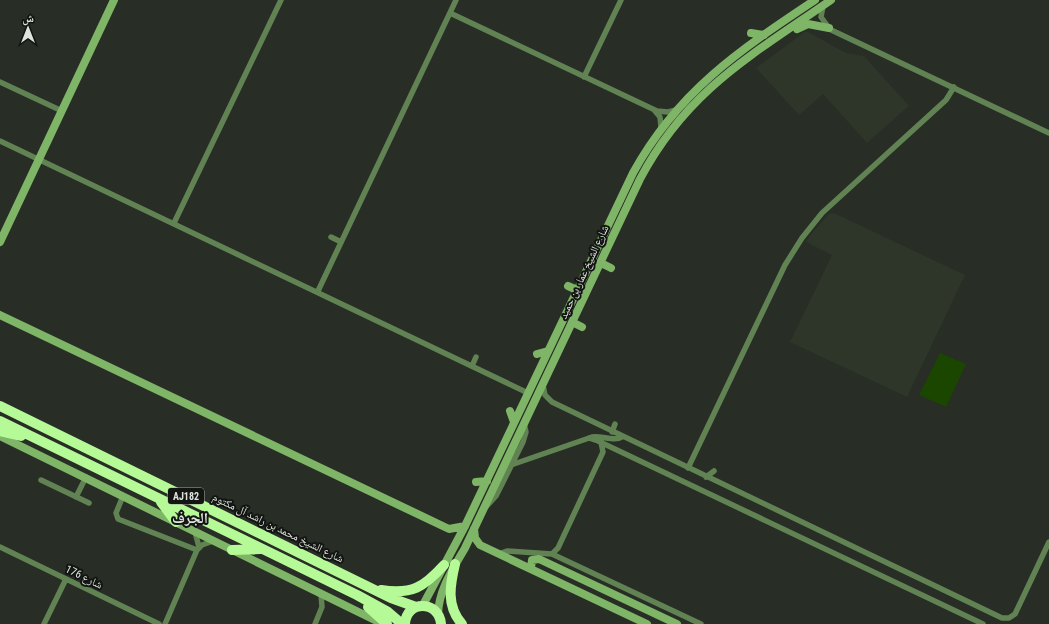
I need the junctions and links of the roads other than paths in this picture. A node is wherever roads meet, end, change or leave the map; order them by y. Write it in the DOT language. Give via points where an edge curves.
graph roads {
  1 [pos="114,0"];
  2 [pos="280,0"];
  3 [pos="456,0"];
  4 [pos="621,0"];
  5 [pos="815,0"];
  6 [pos="831,0"];
  7 [pos="823,3"];
  8 [pos="450,13"];
  9 [pos="811,14"];
  10 [pos="829,28"];
  11 [pos="751,33"];
  12 [pos="764,35"];
  13 [pos="773,40"];
  14 [pos="584,77"];
  15 [pos="0,82"];
  16 [pos="954,87"];
  17 [pos="653,110"];
  18 [pos="676,110"];
  19 [pos="62,111"];
  20 [pos="661,127"];
  21 [pos="1049,133"];
  22 [pos="0,141"];
  23 [pos="39,159"];
  24 [pos="174,224"];
  25 [pos="331,237"];
  26 [pos="0,242"];
  27 [pos="341,242"];
  28 [pos="601,263"];
  29 [pos="611,268"];
  30 [pos="568,286"];
  31 [pos="577,290"];
  32 [pos="318,291"];
  33 [pos="0,315"];
  34 [pos="572,322"];
  35 [pos="582,327"];
  36 [pos="548,352"];
  37 [pos="537,354"];
  38 [pos="476,357"];
  39 [pos="472,366"];
  40 [pos="542,385"];
  41 [pos="528,393"];
  42 [pos="552,402"];
  43 [pos="534,403"];
  44 [pos="0,406"];
  45 [pos="510,411"];
  46 [pos="0,421"];
  47 [pos="514,422"];
  48 [pos="524,422"];
  49 [pos="615,424"];
  50 [pos="0,431"];
  51 [pos="612,432"];
  52 [pos="0,436"];
  53 [pos="33,437"];
  54 [pos="622,437"];
  55 [pos="589,438"];
  56 [pos="601,442"];
  57 [pos="511,465"];
  58 [pos="688,468"];
  59 [pos="714,471"];
  60 [pos="86,477"];
  61 [pos="706,477"];
  62 [pos="41,480"];
  63 [pos="487,480"];
  64 [pos="476,482"];
  65 [pos="123,496"];
  66 [pos="76,497"];
  67 [pos="160,500"];
  68 [pos="89,503"];
  69 [pos="484,509"];
  70 [pos="176,522"];
  71 [pos="465,526"];
  72 [pos="449,529"];
  73 [pos="474,529"];
  74 [pos="195,532"];
  75 [pos="213,541"];
  76 [pos="1049,542"];
  77 [pos="456,545"];
  78 [pos="480,545"];
  79 [pos="0,547"];
  80 [pos="465,548"];
  81 [pos="198,549"];
  82 [pos="263,549"];
  83 [pos="232,550"];
  84 [pos="498,554"];
  85 [pos="552,554"];
  86 [pos="456,564"];
  87 [pos="444,565"];
  88 [pos="531,568"];
  89 [pos="66,579"];
  90 [pos="371,588"];
  91 [pos="321,594"];
  92 [pos="357,595"];
  93 [pos="175,599"];
  94 [pos="334,601"];
  95 [pos="419,606"];
  96 [pos="322,607"];
  97 [pos="442,620"];
  98 [pos="1009,621"];
  99 [pos="44,624"];
  100 [pos="160,624"];
  101 [pos="165,624"];
  102 [pos="315,624"];
  103 [pos="383,624"];
  104 [pos="387,624"];
  105 [pos="402,624"];
  106 [pos="405,624"];
  107 [pos="462,624"];
  108 [pos="647,624"];
  109 [pos="677,624"];
  110 [pos="701,624"];
  111 [pos="984,624"];
  1 -- 19 [label="street"];
  2 -- 24 [label="street"];
  3 -- 8 [label="street"];
  4 -- 14 [label="street"];
  5 -- 12 [label="street, شارع الشيخ عمار بن حميد"];
  6 -- 7 [label="street"];
  7 -- 9 [label="street, شارع الشيخ عمار بن حميد" via="814,6"];
  7 -- 10 [label="street" via="820,17"];
  8 -- 14 [label="street"];
  8 -- 27 [label="street"];
  9 -- 10 [label="street" via="816,24"];
  9 -- 13 [label="street, شارع الشيخ عمار بن حميد"];
  10 -- 13 [label="street" via="808,24 783,39"];
  10 -- 16 [label="street"];
  11 -- 12 [label="street"];
  12 -- 18 [label="street, شارع الشيخ عمار بن حميد" via="714,72"];
  13 -- 28 [label="street, شارع الشيخ عمار بن حميد" via="714,84 672,128 645,169"];
  14 -- 17 [label="street"];
  15 -- 19 [label="street"];
  16 -- 21 [label="street"];
  16 -- 58 [label="street" via="946,100 834,202 802,238 778,279"];
  17 -- 18 [label="street"];
  17 -- 20 [label="street" via="660,117"];
  18 -- 20 [label="street, شارع الشيخ عمار بن حميد"];
  19 -- 23 [label="street"];
  20 -- 31 [label="street, شارع الشيخ عمار بن حميد" via="633,173"];
  22 -- 23 [label="street"];
  23 -- 24 [label="street"];
  23 -- 26 [label="street"];
  24 -- 32 [label="street"];
  25 -- 27 [label="street"];
  27 -- 32 [label="street"];
  28 -- 29 [label="street"];
  28 -- 34 [label="street, شارع الشيخ عمار بن حميد"];
  30 -- 31 [label="street"];
  31 -- 36 [label="street, شارع الشيخ عمار بن حميد"];
  32 -- 39 [label="street"];
  33 -- 72 [label="street"];
  34 -- 35 [label="street"];
  34 -- 40 [label="street, شارع الشيخ عمار بن حميد"];
  36 -- 37 [label="street"];
  36 -- 41 [label="street, شارع الشيخ عمار بن حميد"];
  38 -- 39 [label="street"];
  39 -- 41 [label="street"];
  40 -- 42 [label="street" via="544,395"];
  40 -- 43 [label="street, شارع الشيخ عمار بن حميد"];
  41 -- 47 [label="street, شارع الشيخ عمار بن حميد"];
  42 -- 43 [label="street"];
  42 -- 51 [label="street"];
  43 -- 48 [label="street, شارع الشيخ عمار بن حميد"];
  44 -- 90 [label="highway, شارع الشيخ محمد بن راشد آل مكتوم / AJ182"];
  45 -- 47 [label="street"];
  46 -- 53 [label="highway, AJ182"];
  47 -- 63 [label="street, شارع الشيخ عمار بن حميد"];
  48 -- 57 [label="street" via="526,432"];
  48 -- 69 [label="street, شارع الشيخ عمار بن حميد"];
  49 -- 51 [label="street"];
  50 -- 53 [label="highway"];
  51 -- 54 [label="street"];
  52 -- 60 [label="street"];
  53 -- 67 [label="highway, AJ182"];
  54 -- 55 [label="street"];
  54 -- 58 [label="street"];
  55 -- 56 [label="street"];
  55 -- 57 [label="street"];
  56 -- 85 [label="street" via="603,452 558,548"];
  56 -- 111 [label="street"];
  57 -- 69 [label="street" via="496,496"];
  58 -- 61 [label="street"];
  59 -- 61 [label="street"];
  60 -- 65 [label="street"];
  60 -- 66 [label="street"];
  61 -- 98 [label="street"];
  62 -- 66 [label="street"];
  63 -- 64 [label="street"];
  63 -- 71 [label="street, شارع الشيخ عمار بن حميد"];
  65 -- 70 [label="street"];
  65 -- 81 [label="street" via="116,513 118,518"];
  66 -- 68 [label="street"];
  67 -- 70 [label="highway"];
  67 -- 82 [label="highway, AJ182"];
  69 -- 73 [label="street, شارع الشيخ عمار بن حميد"];
  70 -- 74 [label="street"];
  71 -- 72 [label="street"];
  71 -- 77 [label="street, شارع الشيخ عمار بن حميد"];
  72 -- 77 [label="street"];
  73 -- 78 [label="street" via="475,538"];
  73 -- 80 [label="street, شارع الشيخ عمار بن حميد"];
  74 -- 75 [label="street"];
  74 -- 81 [label="street"];
  75 -- 81 [label="street"];
  75 -- 83 [label="street"];
  76 -- 98 [label="street" via="1015,614"];
  77 -- 87 [label="street, شارع الشيخ عمار بن حميد"];
  78 -- 80 [label="street"];
  78 -- 84 [label="street"];
  79 -- 89 [label="street, شارع 176"];
  80 -- 86 [label="street, شارع الشيخ عمار بن حميد"];
  81 -- 93 [label="street"];
  82 -- 83 [label="highway"];
  82 -- 92 [label="highway, AJ182"];
  83 -- 91 [label="street"];
  84 -- 85 [label="street" via="507,551"];
  84 -- 88 [label="street"];
  85 -- 110 [label="street"];
  86 -- 97 [label="street, شارع الشيخ عمار بن حميد" via="442,590"];
  86 -- 107 [label="highway" via="450,598"];
  87 -- 90 [label="highway" via="427,582 414,589 400,592"];
  87 -- 95 [label="street, شارع الشيخ عمار بن حميد"];
  88 -- 108 [label="street"];
  88 -- 109 [label="street" via="532,560 539,559"];
  89 -- 99 [label="street"];
  89 -- 100 [label="street, شارع 176"];
  90 -- 95 [label="highway, شارع الشيخ محمد بن راشد آل مكتوم / AJ182" via="397,601"];
  91 -- 94 [label="street"];
  91 -- 96 [label="street"];
  92 -- 104 [label="highway"];
  92 -- 105 [label="highway, AJ182" via="388,612"];
  93 -- 100 [label="street"];
  93 -- 101 [label="street"];
  94 -- 96 [label="street"];
  94 -- 103 [label="street"];
  95 -- 97 [label="highway, شارع الشيخ محمد بن راشد آل مكتوم" via="432,607"];
  95 -- 106 [label="highway" via="406,615"];
  96 -- 102 [label="street"];
}
